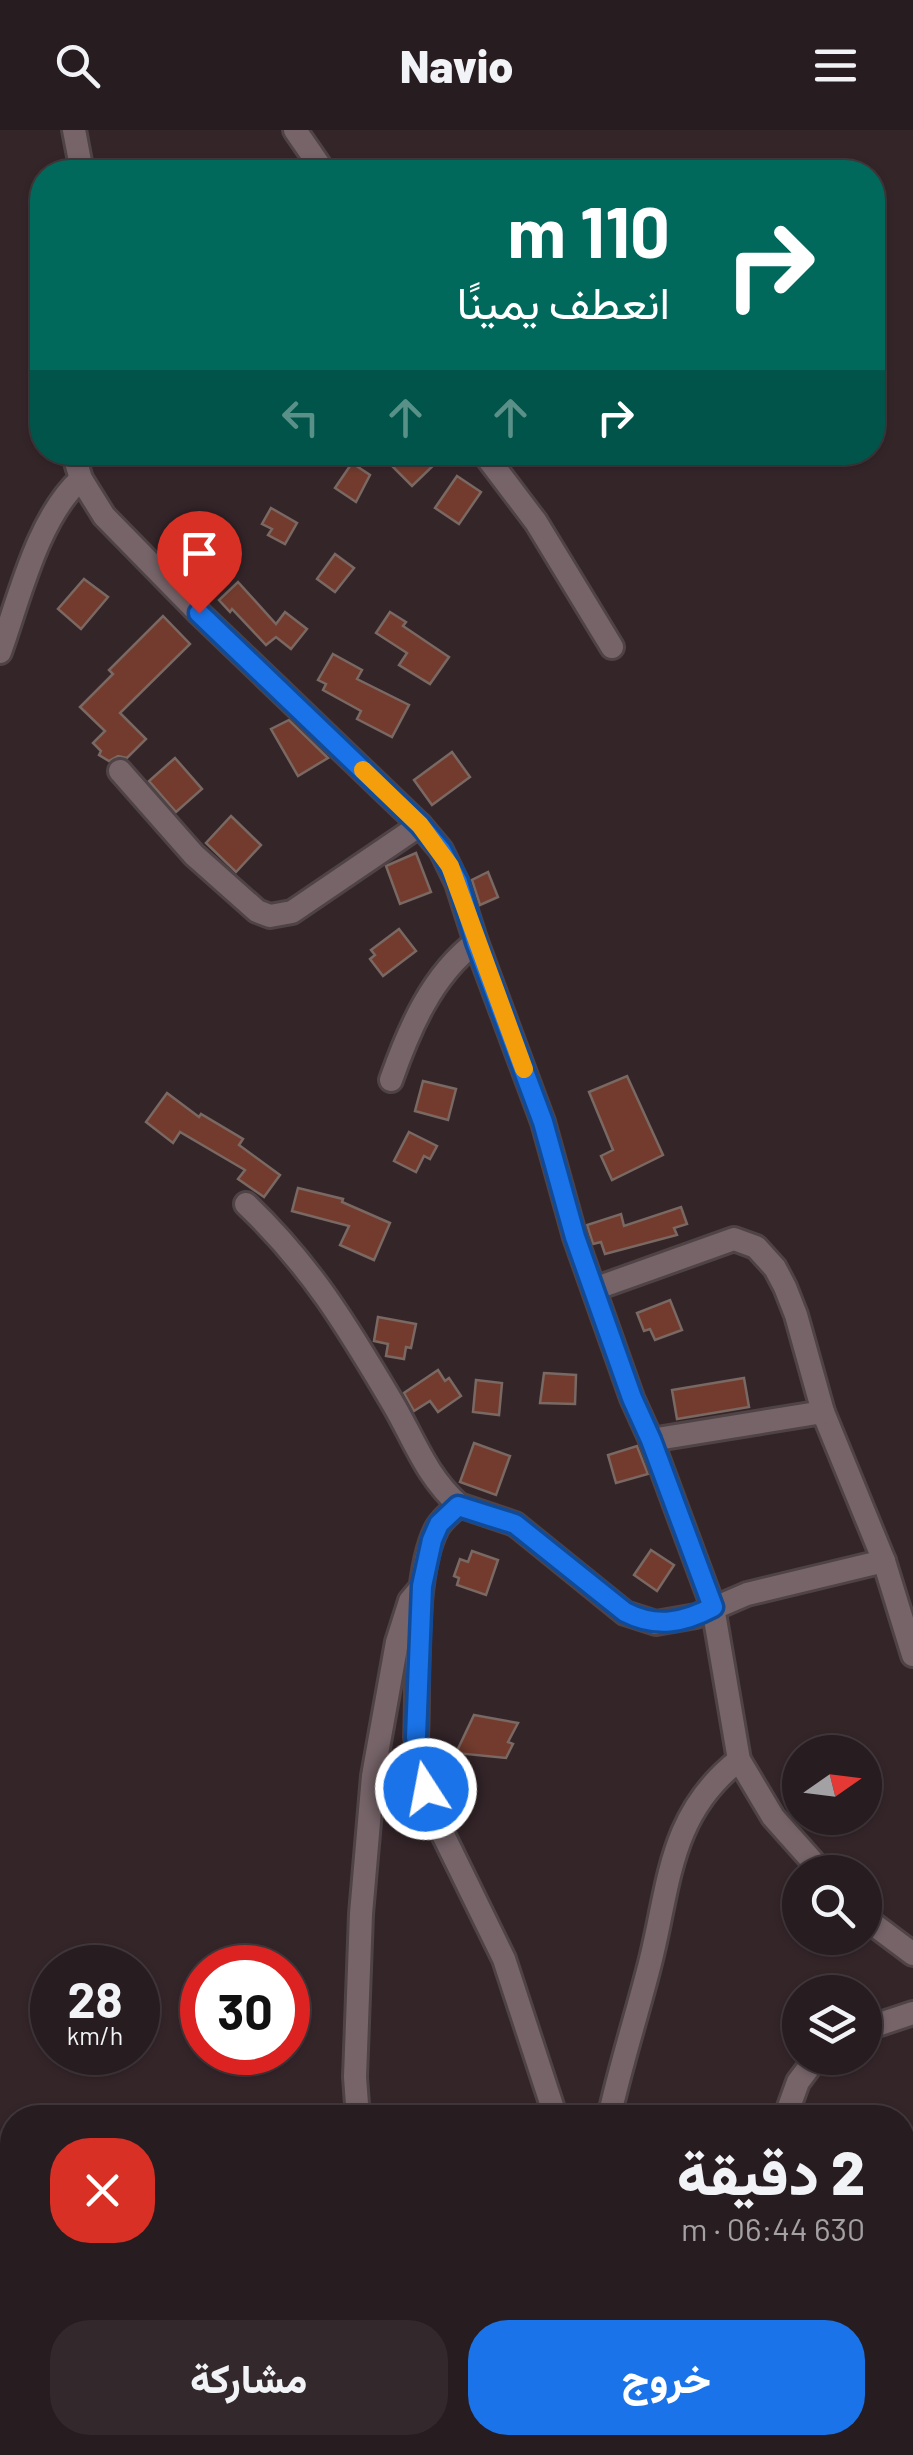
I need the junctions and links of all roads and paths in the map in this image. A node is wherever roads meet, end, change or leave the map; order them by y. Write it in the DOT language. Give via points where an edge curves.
graph roads {
  1 [pos="74,130"];
  2 [pos="295,130"];
  3 [pos="80,160"];
  4 [pos="316,160"];
  5 [pos="76,465"];
  6 [pos="493,465"];
  7 [pos="80,479"];
  8 [pos="612,647"];
  9 [pos="0,652"];
  10 [pos="120,771"];
  11 [pos="420,825"];
  12 [pos="476,942"];
  13 [pos="392,1080"];
  14 [pos="246,1204"];
  15 [pos="594,1289"];
  16 [pos="823,1412"];
  17 [pos="651,1440"];
  18 [pos="458,1506"];
  19 [pos="884,1561"];
  20 [pos="422,1586"];
  21 [pos="713,1607"];
  22 [pos="913,1655"];
  23 [pos="738,1760"];
  24 [pos="807,1855"];
  25 [pos="882,1931"];
  26 [pos="913,1954"];
  27 [pos="913,2013"];
  28 [pos="882,2023"];
  29 [pos="803,2075"];
  30 [pos="357,2105"];
  31 [pos="552,2105"];
  32 [pos="612,2105"];
  33 [pos="790,2105"];
  1 -- 3 [label="street"];
  2 -- 4 [label="street"];
  5 -- 7 [label="street"];
  6 -- 8 [label="street"];
  7 -- 9 [label="street" via="59,502 40,543"];
  7 -- 11 [label="street" via="129,542"];
  10 -- 11 [label="street" via="194,856 270,916 292,912"];
  11 -- 12 [label="street" via="450,866"];
  12 -- 13 [label="street" via="445,972 409,1031"];
  12 -- 15 [label="street" via="543,1122"];
  14 -- 18 [label="street" via="308,1268 418,1455"];
  15 -- 16 [label="street" via="718,1242 734,1239 756,1247 775,1268 796,1315"];
  15 -- 17 [label="street"];
  16 -- 17 [label="street"];
  16 -- 19 [label="street"];
  17 -- 21 [label="street"];
  18 -- 20 [label="street" via="439,1524"];
  18 -- 21 [label="street" via="515,1524 643,1621 684,1620"];
  19 -- 21 [label="street"];
  19 -- 22 [label="street"];
  20 -- 30 [label="street" via="397,1642 366,1829"];
  20 -- 31 [label="street" via="416,1737 426,1789 504,1959"];
  21 -- 23 [label="street"];
  23 -- 24 [label="street"];
  23 -- 32 [label="street" via="704,1790 669,1867"];
  25 -- 26 [label="street"];
  27 -- 28 [label="street"];
  29 -- 33 [label="street"];
}
